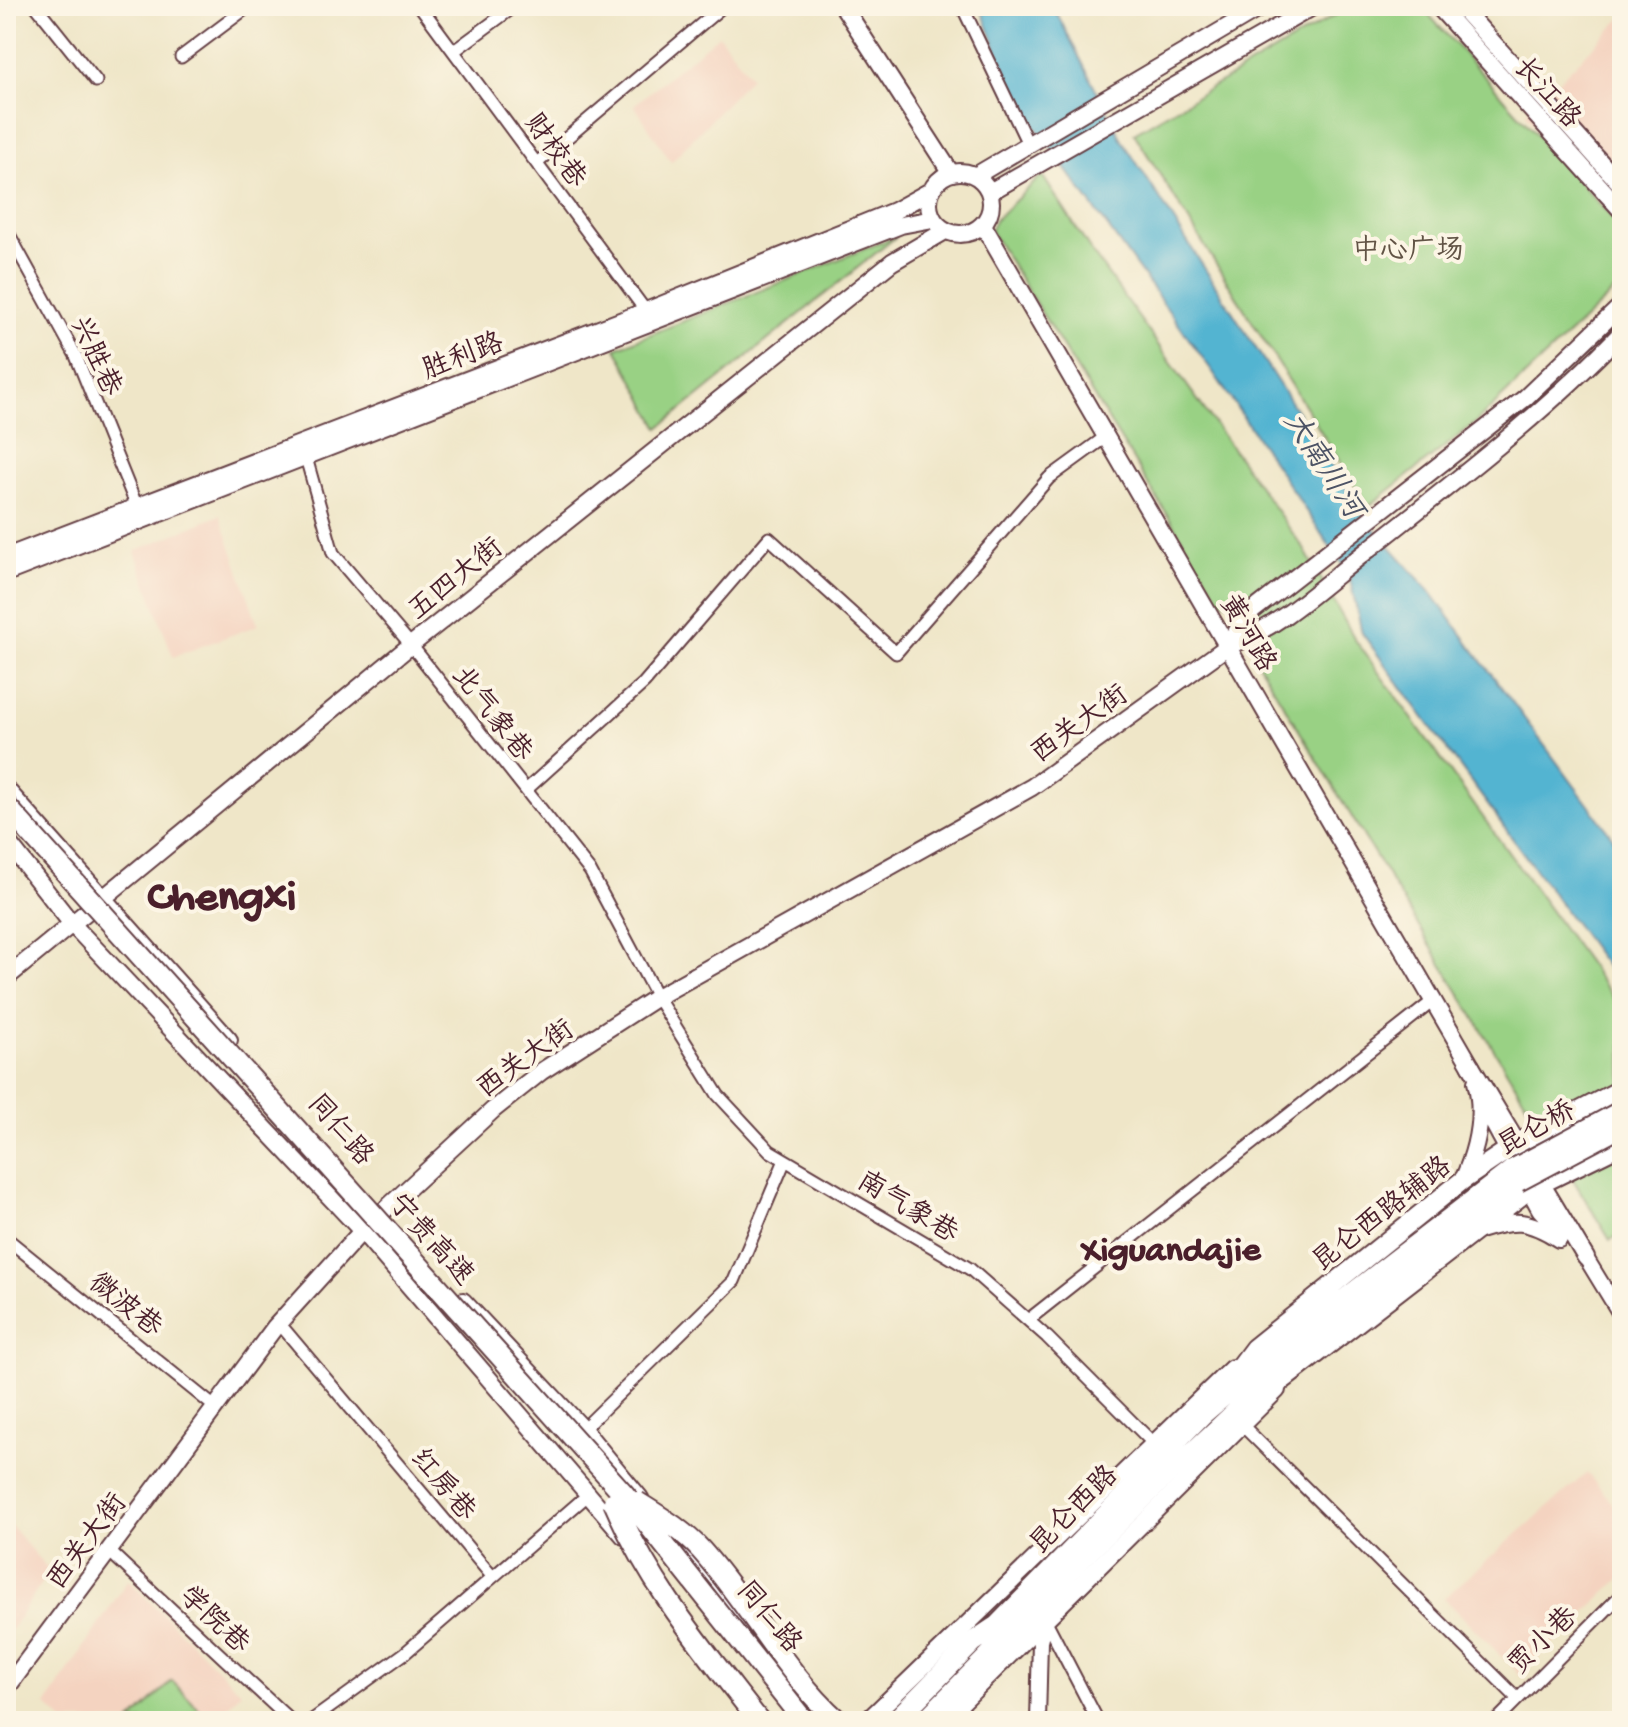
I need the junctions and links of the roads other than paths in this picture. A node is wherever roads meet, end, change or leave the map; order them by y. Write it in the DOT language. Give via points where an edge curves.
graph roads {
  1 [pos="36,6"];
  2 [pos="249,6"];
  3 [pos="420,6"];
  4 [pos="515,6"];
  5 [pos="723,6"];
  6 [pos="843,6"];
  7 [pos="962,6"];
  8 [pos="1263,6"];
  9 [pos="1314,6"];
  10 [pos="1438,6"];
  11 [pos="1460,6"];
  12 [pos="454,51"];
  13 [pos="181,57"];
  14 [pos="96,81"];
  15 [pos="1031,142"];
  16 [pos="537,163"];
  17 [pos="951,173"];
  18 [pos="975,176"];
  19 [pos="1622,186"];
  20 [pos="932,190"];
  21 [pos="990,192"];
  22 [pos="1622,211"];
  23 [pos="939,225"];
  24 [pos="983,225"];
  25 [pos="6,229"];
  26 [pos="1622,305"];
  27 [pos="650,316"];
  28 [pos="1622,332"];
  29 [pos="1104,438"];
  30 [pos="305,454"];
  31 [pos="137,507"];
  32 [pos="6,557"];
  33 [pos="6,573"];
  34 [pos="411,645"];
  35 [pos="1228,646"];
  36 [pos="6,789"];
  37 [pos="526,790"];
  38 [pos="6,806"];
  39 [pos="6,826"];
  40 [pos="6,840"];
  41 [pos="103,896"];
  42 [pos="72,924"];
  43 [pos="6,978"];
  44 [pos="657,997"];
  45 [pos="1433,1001"];
  46 [pos="1471,1066"];
  47 [pos="1620,1098"];
  48 [pos="1480,1100"];
  49 [pos="1622,1127"];
  50 [pos="1622,1144"];
  51 [pos="1513,1146"];
  52 [pos="785,1160"];
  53 [pos="1463,1180"];
  54 [pos="1534,1186"];
  55 [pos="381,1212"];
  56 [pos="362,1231"];
  57 [pos="1474,1232"];
  58 [pos="6,1238"];
  59 [pos="1586,1258"];
  60 [pos="1622,1317"];
  61 [pos="1028,1320"];
  62 [pos="279,1323"];
  63 [pos="1254,1348"];
  64 [pos="1292,1348"];
  65 [pos="1285,1382"];
  66 [pos="216,1408"];
  67 [pos="1209,1421"];
  68 [pos="1242,1425"];
  69 [pos="583,1429"];
  70 [pos="1153,1443"];
  71 [pos="590,1493"];
  72 [pos="1099,1496"];
  73 [pos="619,1498"];
  74 [pos="1143,1500"];
  75 [pos="109,1551"];
  76 [pos="491,1575"];
  77 [pos="1622,1594"];
  78 [pos="1045,1619"];
  79 [pos="994,1628"];
  80 [pos="6,1689"];
  81 [pos="1516,1697"];
  82 [pos="291,1721"];
  83 [pos="311,1721"];
  84 [pos="759,1721"];
  85 [pos="769,1721"];
  86 [pos="786,1721"];
  87 [pos="804,1721"];
  88 [pos="825,1721"];
  89 [pos="838,1721"];
  90 [pos="867,1721"];
  91 [pos="895,1721"];
  92 [pos="905,1721"];
  93 [pos="923,1721"];
  94 [pos="943,1721"];
  95 [pos="1038,1721"];
  96 [pos="1098,1721"];
  97 [pos="1496,1721"];
  1 -- 14 [label="street"];
  2 -- 13 [label="street"];
  3 -- 12 [label="street, 财校巷"];
  4 -- 12 [label="street"];
  5 -- 16 [label="street"];
  6 -- 17 [label="main road"];
  7 -- 15 [label="street"];
  8 -- 15 [label="main road"];
  9 -- 21 [label="main road"];
  10 -- 22 [label="main road, 长江路"];
  11 -- 19 [label="main road, 长江路"];
  12 -- 16 [label="street, 财校巷"];
  15 -- 18 [label="main road"];
  16 -- 27 [label="street, 财校巷"];
  17 -- 18 [label="main road"];
  17 -- 20 [label="main road"];
  18 -- 21 [label="main road"];
  20 -- 23 [label="main road" via="929,206"];
  20 -- 27 [label="main road, 胜利路"];
  21 -- 24 [label="main road" via="990,212"];
  23 -- 24 [label="main road" via="970,233"];
  23 -- 27 [label="main road, 胜利路" via="901,225"];
  23 -- 34 [label="main road, 五四大街"];
  24 -- 29 [label="main road, 黄河路"];
  25 -- 31 [label="street, 兴胜巷" via="76,356"];
  26 -- 35 [label="main road, 西关大街" via="1525,398 1246,616"];
  27 -- 30 [label="main road, 胜利路"];
  27 -- 31 [label="main road, 胜利路"];
  28 -- 35 [label="main road, 西关大街" via="1517,430 1333,578 1257,635"];
  29 -- 35 [label="main road, 黄河路"];
  29 -- 37 [label="street" via="1049,478 896,653 769,538 644,683"];
  30 -- 33 [label="main road, 胜利路"];
  30 -- 34 [label="street, 北气象巷" via="333,553"];
  31 -- 32 [label="main road, 胜利路"];
  34 -- 37 [label="street, 北气象巷"];
  34 -- 41 [label="main road, 五四大街"];
  35 -- 44 [label="main road, 西关大街" via="1032,787"];
  35 -- 45 [label="main road, 黄河路"];
  36 -- 41 [label="main road, 同仁路"];
  37 -- 44 [label="street, 北气象巷" via="590,871"];
  38 -- 73 [label="highway, 宁贵高速, bridge"];
  39 -- 73 [label="highway, 宁贵高速"];
  40 -- 42 [label="main road, 同仁路"];
  41 -- 42 [label="main road, 五四大街"];
  41 -- 55 [label="main road, 同仁路"];
  42 -- 43 [label="main road, 五四大街"];
  42 -- 56 [label="main road, 同仁路"];
  44 -- 52 [label="street, 南气象巷" via="718,1095"];
  44 -- 55 [label="main road, 西关大街" via="542,1071"];
  45 -- 46 [label="main road, 黄河路"];
  45 -- 61 [label="street"];
  46 -- 48 [label="main road"];
  46 -- 51 [label="main road"];
  47 -- 51 [label="highway, 昆仑西路辅路"];
  47 -- 64 [label="highway, 昆仑桥, bridge" via="1481,1190"];
  48 -- 51 [label="main road"];
  48 -- 53 [label="main road" via="1477,1138"];
  49 -- 64 [label="highway, 昆仑桥, bridge" via="1481,1206"];
  50 -- 54 [label="highway"];
  51 -- 53 [label="highway, 昆仑西路辅路"];
  51 -- 54 [label="main road"];
  52 -- 61 [label="street, 南气象巷" via="970,1269"];
  52 -- 69 [label="street" via="734,1281"];
  53 -- 63 [label="highway, 昆仑西路辅路"];
  54 -- 57 [label="highway"];
  54 -- 59 [label="main road" via="1540,1209"];
  55 -- 56 [label="main road, 西关大街"];
  55 -- 69 [label="main road, 同仁路"];
  56 -- 62 [label="main road, 西关大街"];
  56 -- 71 [label="main road, 同仁路"];
  57 -- 59 [label="main road" via="1504,1222 1533,1223"];
  57 -- 65 [label="highway"];
  58 -- 66 [label="street, 微波巷"];
  59 -- 60 [label="street"];
  61 -- 70 [label="street, 南气象巷"];
  62 -- 66 [label="main road, 西关大街"];
  62 -- 76 [label="street, 红房巷"];
  63 -- 67 [label="highway, 昆仑西路辅路"];
  63 -- 70 [label="main road"];
  64 -- 67 [label="highway, 昆仑西路"];
  65 -- 67 [label="highway"];
  65 -- 68 [label="main road"];
  66 -- 75 [label="main road, 西关大街"];
  67 -- 72 [label="main road" via="1177,1430 1147,1461"];
  67 -- 74 [label="highway, 昆仑西路"];
  67 -- 74 [label="main road" via="1203,1450 1172,1483"];
  68 -- 74 [label="main road"];
  68 -- 81 [label="street"];
  69 -- 88 [label="main road, 同仁路"];
  70 -- 72 [label="main road"];
  71 -- 76 [label="street"];
  71 -- 85 [label="main road, 同仁路"];
  72 -- 90 [label="main road"];
  73 -- 84 [label="highway, bridge" via="636,1553 658,1590"];
  73 -- 86 [label="highway, 宁贵高速, bridge"];
  73 -- 87 [label="highway, 宁贵高速, bridge"];
  73 -- 89 [label="highway, bridge" via="674,1525 700,1549"];
  74 -- 78 [label="main road"];
  74 -- 79 [label="highway, 昆仑西路"];
  74 -- 93 [label="highway, 昆仑西路"];
  75 -- 80 [label="main road, 西关大街"];
  75 -- 82 [label="street, 学院巷"];
  76 -- 83 [label="street" via="405,1653"];
  77 -- 81 [label="street, 贾小巷"];
  78 -- 94 [label="main road"];
  78 -- 95 [label="street"];
  78 -- 96 [label="street"];
  79 -- 91 [label="highway" via="973,1642"];
  79 -- 92 [label="highway, 昆仑西路"];
  81 -- 97 [label="street, 贾小巷"];
}
